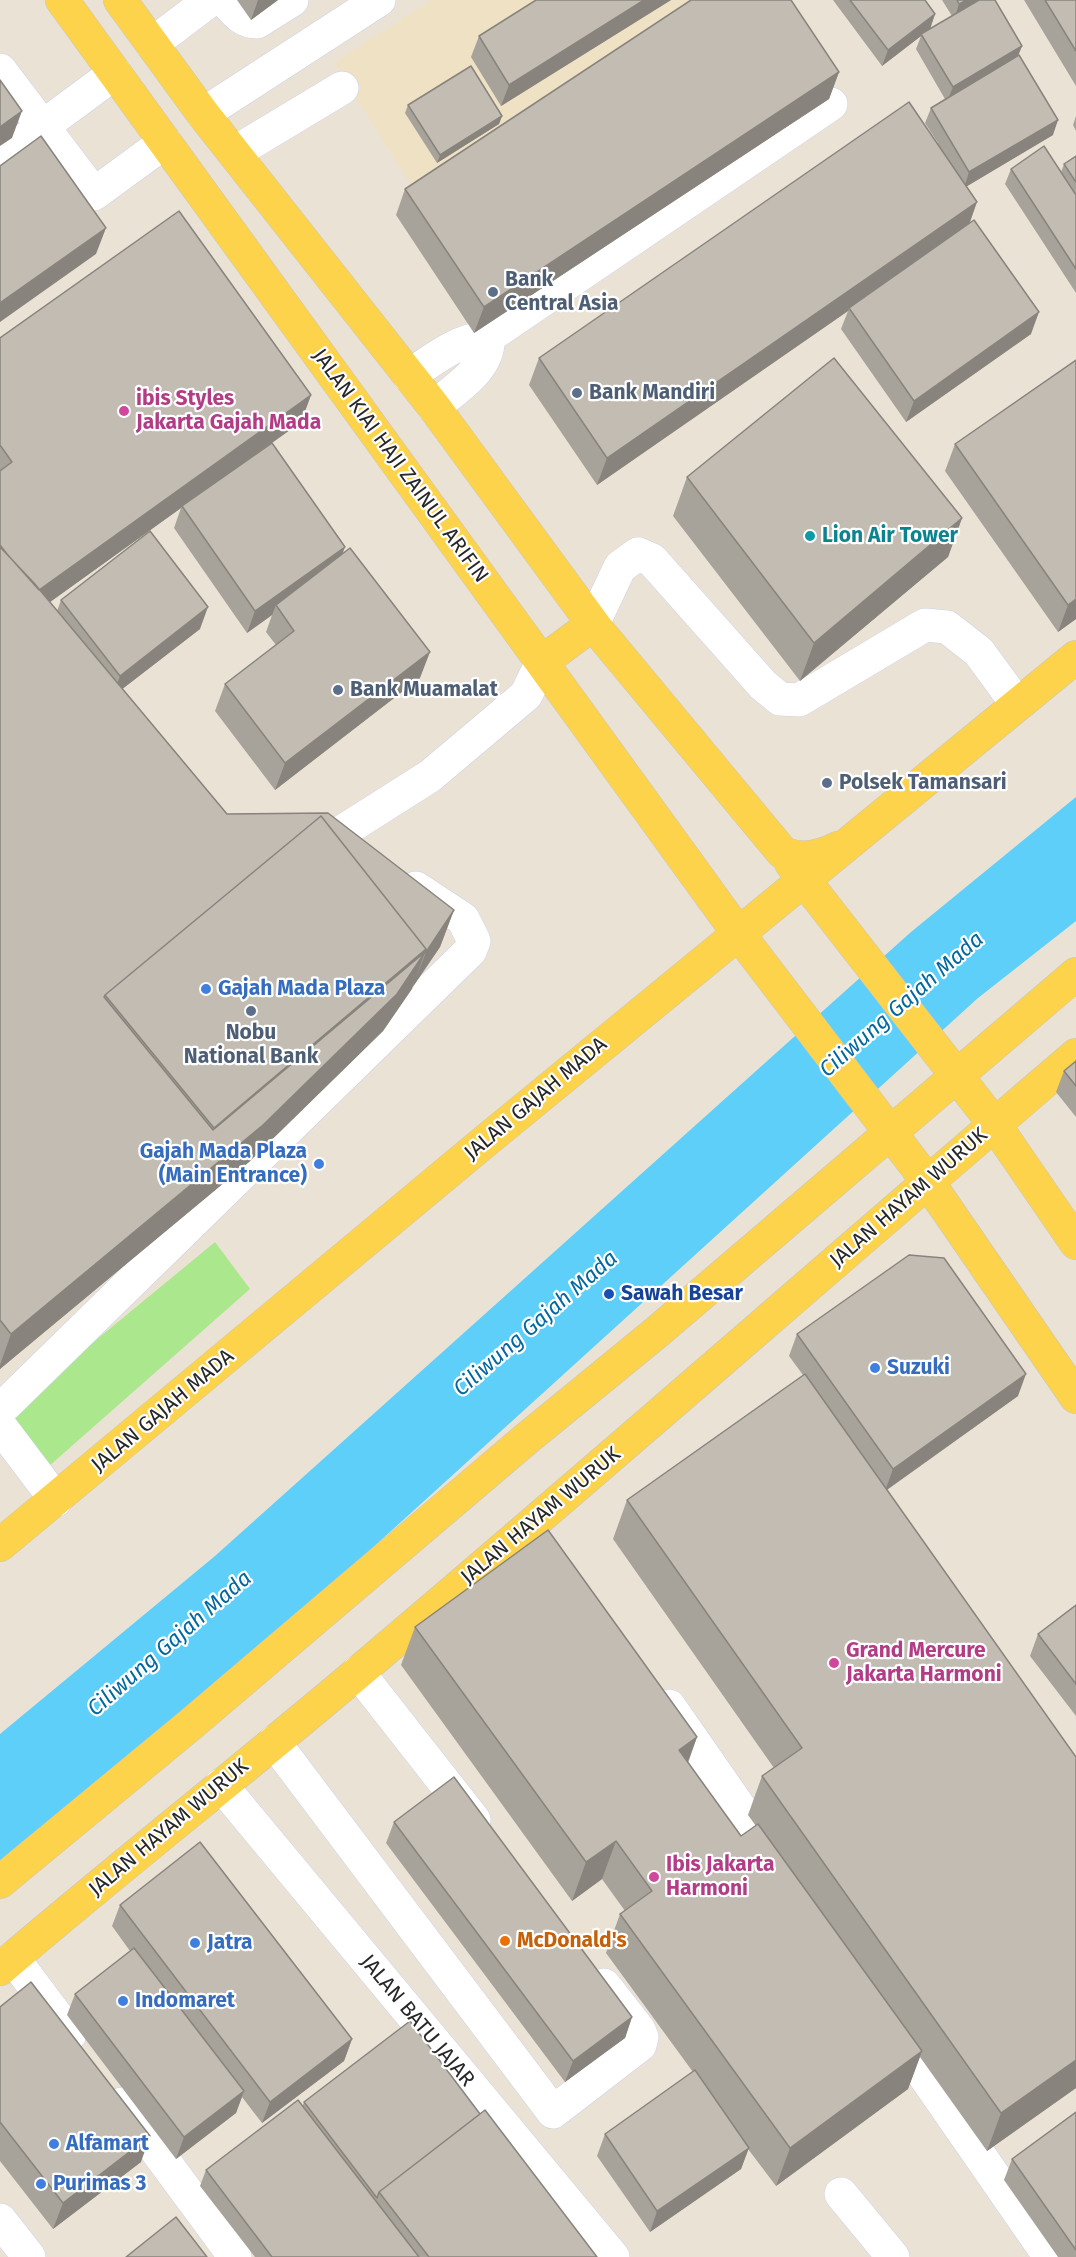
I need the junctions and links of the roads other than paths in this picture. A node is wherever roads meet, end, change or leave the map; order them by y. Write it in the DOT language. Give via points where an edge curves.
graph roads {
  1 [pos="62,0"];
  2 [pos="120,0"];
  3 [pos="210,0"];
  4 [pos="224,0"];
  5 [pos="292,0"];
  6 [pos="379,0"];
  7 [pos="152,44"];
  8 [pos="0,70"];
  9 [pos="115,73"];
  10 [pos="342,88"];
  11 [pos="831,104"];
  12 [pos="203,114"];
  13 [pos="43,126"];
  14 [pos="165,142"];
  15 [pos="234,153"];
  16 [pos="0,158"];
  17 [pos="488,337"];
  18 [pos="409,376"];
  19 [pos="434,407"];
  20 [pos="593,624"];
  21 [pos="1076,657"];
  22 [pos="542,662"];
  23 [pos="1017,704"];
  24 [pos="338,835"];
  25 [pos="278,837"];
  26 [pos="848,843"];
  27 [pos="782,852"];
  28 [pos="366,855"];
  29 [pos="396,874"];
  30 [pos="803,880"];
  31 [pos="738,933"];
  32 [pos="1076,974"];
  33 [pos="1076,1055"];
  34 [pos="957,1076"];
  35 [pos="882,1120"];
  36 [pos="995,1125"];
  37 [pos="928,1182"];
  38 [pos="1076,1243"];
  39 [pos="1076,1397"];
  40 [pos="0,1410"];
  41 [pos="0,1426"];
  42 [pos="56,1500"];
  43 [pos="0,1545"];
  44 [pos="358,1672"];
  45 [pos="655,1685"];
  46 [pos="274,1742"];
  47 [pos="221,1785"];
  48 [pos="491,1842"];
  49 [pos="0,1882"];
  50 [pos="791,1882"];
  51 [pos="7,1963"];
  52 [pos="587,1964"];
  53 [pos="873,2001"];
  54 [pos="842,2194"];
  55 [pos="0,2220"];
  56 [pos="29,2257"];
  57 [pos="235,2257"];
  58 [pos="613,2257"];
  59 [pos="893,2257"];
  60 [pos="1050,2257"];
  1 -- 9 [label="main road, JALAN KIAI HAJI ZAINUL ARIFIN"];
  2 -- 7 [label="main road"];
  3 -- 7 [label="street"];
  4 -- 5 [label="street" via="250,22"];
  6 -- 12 [label="street"];
  7 -- 12 [label="main road"];
  8 -- 13 [label="street"];
  9 -- 13 [label="street"];
  9 -- 14 [label="main road, JALAN KIAI HAJI ZAINUL ARIFIN"];
  10 -- 15 [label="street"];
  11 -- 17 [label="street"];
  12 -- 15 [label="main road"];
  13 -- 14 [label="street" via="94,194"];
  13 -- 16 [label="street"];
  14 -- 22 [label="main road, JALAN KIAI HAJI ZAINUL ARIFIN"];
  15 -- 18 [label="main road"];
  17 -- 18 [label="street" via="456,345"];
  17 -- 19 [label="street" via="483,363"];
  18 -- 19 [label="main road"];
  19 -- 20 [label="main road"];
  20 -- 22 [label="main road"];
  20 -- 23 [label="street" via="620,567 638,554 652,560 763,685 780,699 799,700 925,625 947,627 979,652"];
  20 -- 27 [label="main road"];
  21 -- 23 [label="main road, JALAN GAJAH MADA"];
  22 -- 24 [label="street" via="526,695 469,744 430,776"];
  22 -- 31 [label="main road, JALAN KIAI HAJI ZAINUL ARIFIN"];
  23 -- 26 [label="main road, JALAN GAJAH MADA"];
  24 -- 25 [label="street"];
  24 -- 28 [label="street"];
  26 -- 27 [label="main road" via="815,857 798,858"];
  26 -- 30 [label="main road, JALAN GAJAH MADA"];
  27 -- 30 [label="main road"];
  29 -- 40 [label="street" via="463,919 474,941 470,951"];
  30 -- 31 [label="main road, JALAN GAJAH MADA"];
  30 -- 34 [label="main road"];
  31 -- 35 [label="main road, JALAN KIAI HAJI ZAINUL ARIFIN"];
  31 -- 42 [label="main road, JALAN GAJAH MADA"];
  32 -- 34 [label="main road"];
  33 -- 36 [label="main road, JALAN HAYAM WURUK"];
  34 -- 35 [label="main road"];
  34 -- 36 [label="main road"];
  35 -- 37 [label="main road, JALAN KIAI HAJI ZAINUL ARIFIN"];
  35 -- 49 [label="main road" via="835,1181"];
  36 -- 37 [label="main road, JALAN HAYAM WURUK"];
  36 -- 38 [label="main road"];
  37 -- 39 [label="main road, JALAN KIAI HAJI ZAINUL ARIFIN"];
  37 -- 44 [label="main road, JALAN HAYAM WURUK" via="539,1533"];
  41 -- 42 [label="street"];
  42 -- 43 [label="main road, JALAN GAJAH MADA"];
  44 -- 46 [label="main road, JALAN HAYAM WURUK"];
  44 -- 48 [label="street"];
  45 -- 50 [label="street"];
  46 -- 47 [label="main road, JALAN HAYAM WURUK"];
  46 -- 52 [label="street" via="553,2112 640,2045 642,2037"];
  47 -- 51 [label="main road, JALAN HAYAM WURUK"];
  47 -- 58 [label="street, JALAN BATU JAJAR"];
  51 -- 57 [label="street" via="98,2071"];
  53 -- 60 [label="street"];
  54 -- 59 [label="street"];
  55 -- 56 [label="street"];
}
